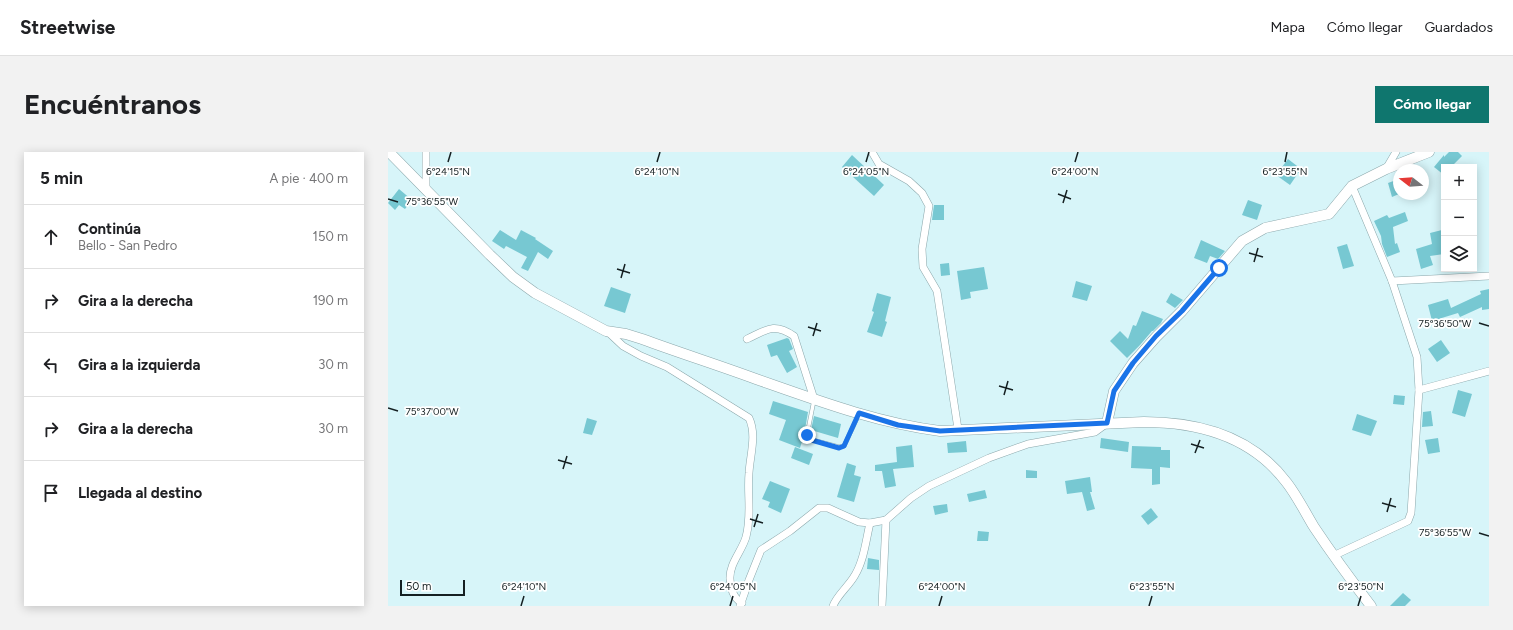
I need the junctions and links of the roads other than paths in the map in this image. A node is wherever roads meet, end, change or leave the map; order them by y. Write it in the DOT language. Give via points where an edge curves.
graph roads {
  1 [pos="389,152"];
  2 [pos="426,152"];
  3 [pos="872,152"];
  4 [pos="1396,152"];
  5 [pos="1429,152"];
  6 [pos="1386,169"];
  7 [pos="1352,186"];
  8 [pos="426,189"];
  9 [pos="1489,276"];
  10 [pos="1392,281"];
  11 [pos="606,331"];
  12 [pos="747,339"];
  13 [pos="1489,371"];
  14 [pos="1419,390"];
  15 [pos="814,399"];
  16 [pos="859,413"];
  17 [pos="1107,423"];
  18 [pos="958,429"];
  19 [pos="886,520"];
  20 [pos="870,523"];
  21 [pos="1333,556"];
  22 [pos="741,604"];
  23 [pos="833,606"];
  24 [pos="882,606"];
  25 [pos="1371,606"];
  1 -- 8 [label="main road"];
  2 -- 8 [label="street"];
  3 -- 18 [label="street" via="879,164 909,181 922,192 929,206 922,249 923,267 937,291"];
  4 -- 6 [label="street"];
  5 -- 6 [label="main road"];
  6 -- 7 [label="main road"];
  7 -- 10 [label="street"];
  7 -- 17 [label="main road" via="1329,214 1265,228 1242,241 1130,368 1114,391"];
  8 -- 11 [label="main road" via="513,277 535,294"];
  9 -- 10 [label="street"];
  10 -- 14 [label="street" via="1417,356"];
  11 -- 15 [label="main road" via="626,334"];
  11 -- 22 [label="street" via="623,346 667,367 749,418 752,424 750,523 740,553 731,568 730,580"];
  12 -- 15 [label="street" via="773,327 794,336"];
  13 -- 14 [label="street"];
  14 -- 21 [label="street" via="1411,513 1408,521"];
  15 -- 16 [label="main road"];
  15 -- 16 [label="lane" via="808,439 839,448 844,446"];
  16 -- 18 [label="main road" via="921,429"];
  17 -- 18 [label="main road"];
  17 -- 19 [label="street" via="1095,432 1028,444 989,458 929,486"];
  17 -- 21 [label="main road" via="1169,423 1217,432 1238,442 1265,459 1286,482"];
  19 -- 20 [label="street"];
  19 -- 24 [label="street"];
  20 -- 22 [label="street" via="859,522 828,508 819,508 761,550"];
  20 -- 23 [label="street" via="856,574"];
  21 -- 25 [label="main road"];
}
